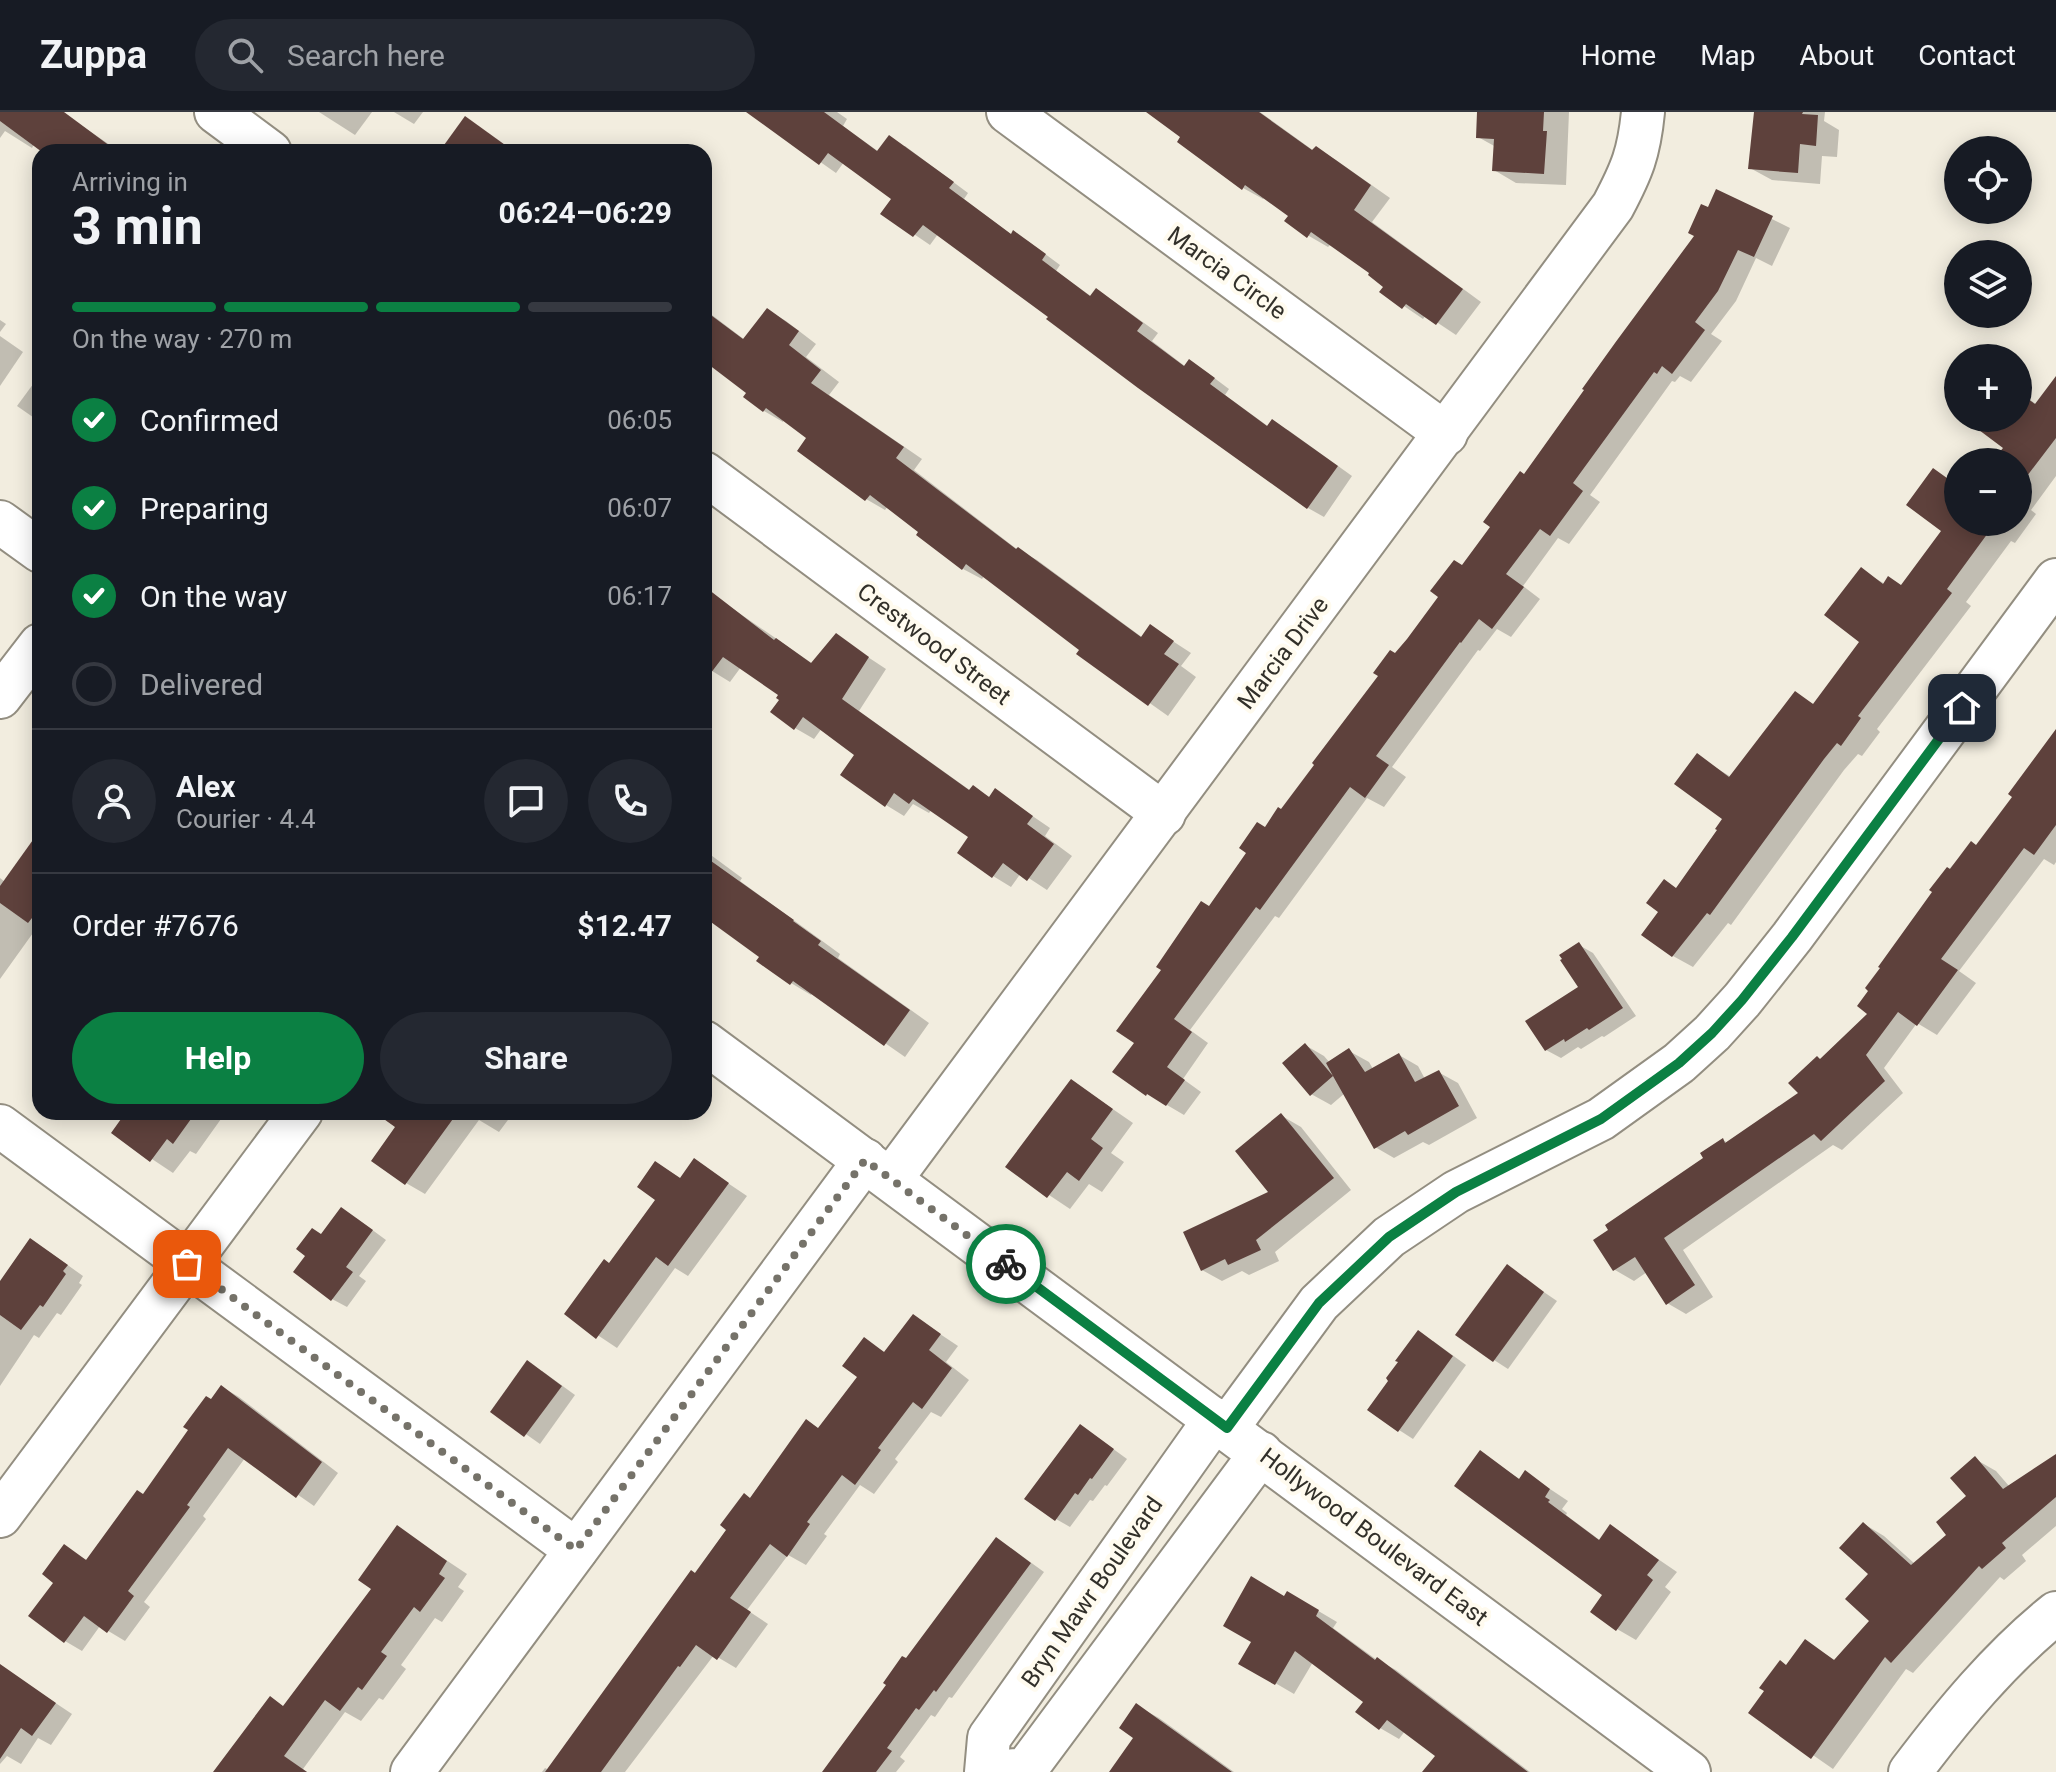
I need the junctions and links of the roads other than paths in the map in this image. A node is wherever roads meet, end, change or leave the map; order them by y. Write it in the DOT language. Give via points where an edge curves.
graph roads {
  1 [pos="216,112"];
  2 [pos="1008,112"];
  3 [pos="1643,112"];
  4 [pos="259,144"];
  5 [pos="1446,434"];
  6 [pos="712,479"];
  7 [pos="0,522"];
  8 [pos="32,545"];
  9 [pos="2056,580"];
  10 [pos="32,655"];
  11 [pos="0,697"];
  12 [pos="1164,814"];
  13 [pos="712,1048"];
  14 [pos="295,1120"];
  15 [pos="0,1126"];
  16 [pos="878,1169"];
  17 [pos="187,1264"];
  18 [pos="1221,1423"];
  19 [pos="1261,1453"];
  20 [pos="0,1516"];
  21 [pos="576,1550"];
  22 [pos="2056,1613"];
  23 [pos="412,1772"];
  24 [pos="986,1772"];
  25 [pos="995,1772"];
  26 [pos="1689,1772"];
  27 [pos="1910,1772"];
  1 -- 4 [label="street"];
  2 -- 5 [label="street, Marcia Circle"];
  3 -- 5 [label="street, Marcia Drive" via="1634,167 1613,206"];
  5 -- 12 [label="street, Marcia Drive"];
  6 -- 12 [label="street, Crestwood Street"];
  7 -- 8 [label="street"];
  9 -- 18 [label="street, Bryn Mawr Boulevard" via="1792,937 1712,1033 1601,1119 1456,1192 1389,1237 1319,1303"];
  10 -- 11 [label="street"];
  12 -- 16 [label="street, Marcia Drive"];
  13 -- 16 [label="street, Hollywood Boulevard East"];
  14 -- 17 [label="street"];
  15 -- 17 [label="street"];
  16 -- 18 [label="street, Hollywood Boulevard East"];
  16 -- 21 [label="street, Marcia Drive"];
  17 -- 20 [label="street"];
  17 -- 21 [label="street"];
  18 -- 19 [label="street, Hollywood Boulevard East"];
  18 -- 24 [label="street, Bryn Mawr Boulevard" via="989,1738"];
  19 -- 25 [label="street, Bryn Mawr Boulevard" via="1026,1769"];
  19 -- 26 [label="street, Hollywood Boulevard East"];
  21 -- 23 [label="street, Marcia Drive"];
  22 -- 27 [label="street" via="1992,1673"];
}
